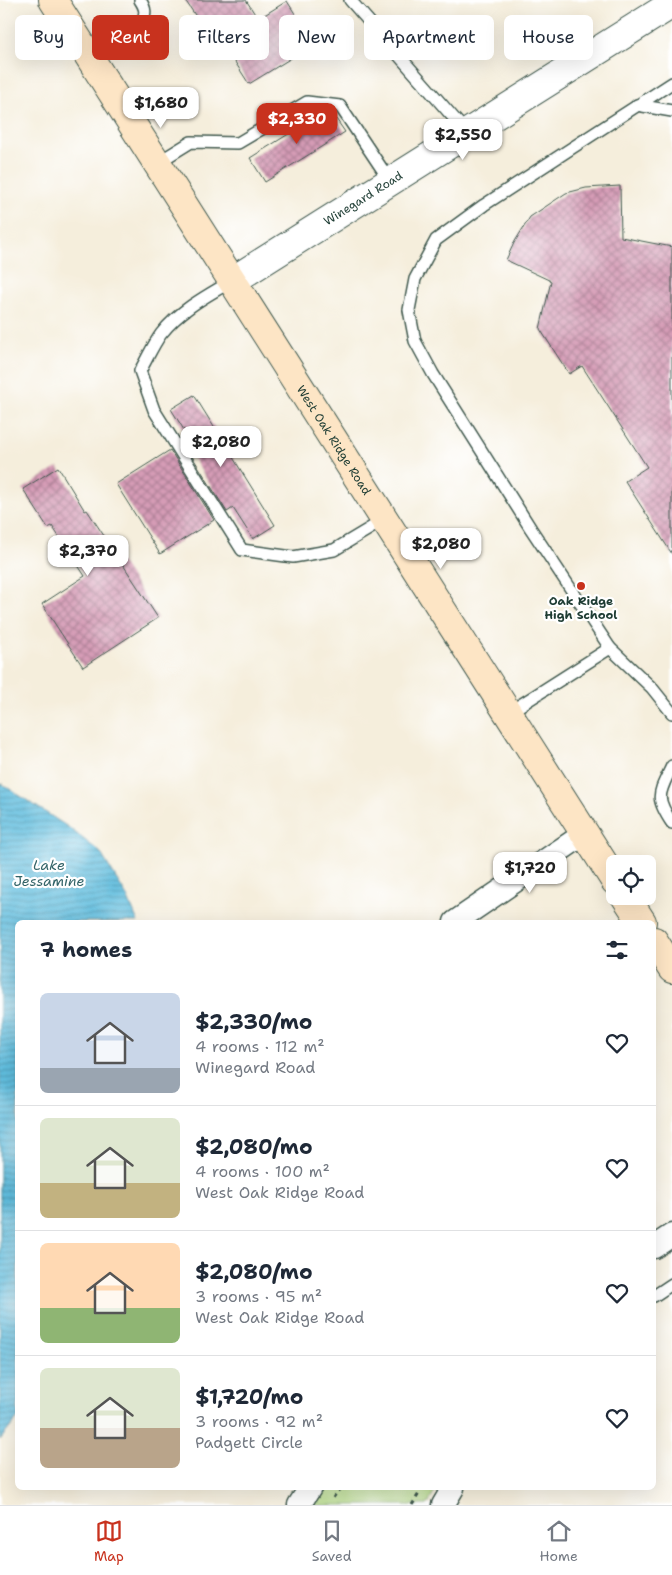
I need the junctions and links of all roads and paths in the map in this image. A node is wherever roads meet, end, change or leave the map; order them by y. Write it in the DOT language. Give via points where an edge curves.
graph roads {
  1 [pos="53,0"];
  2 [pos="140,0"];
  3 [pos="350,0"];
  4 [pos="672,4"];
  5 [pos="89,57"];
  6 [pos="672,83"];
  7 [pos="637,105"];
  8 [pos="672,111"];
  9 [pos="467,133"];
  10 [pos="157,163"];
  11 [pos="390,181"];
  12 [pos="232,281"];
  13 [pos="384,520"];
  14 [pos="610,648"];
  15 [pos="507,713"];
  16 [pos="672,713"];
  17 [pos="672,766"];
  18 [pos="672,823"];
  19 [pos="584,834"];
  20 [pos="606,867"];
  21 [pos="631,905"];
  22 [pos="458,920"];
  23 [pos="641,920"];
  24 [pos="656,944"];
  25 [pos="672,969"];
  26 [pos="672,1235"];
  27 [pos="656,1246"];
  28 [pos="672,1284"];
  29 [pos="656,1295"];
  30 [pos="309,1490"];
  31 [pos="422,1490"];
  32 [pos="452,1490"];
  33 [pos="299,1505"];
  34 [pos="412,1505"];
  35 [pos="443,1505"];
  1 -- 5 [label="main road, West Oak Ridge Road"];
  2 -- 5 [label="lane" via="146,13 142,22"];
  3 -- 9 [label="lane"];
  4 -- 9 [label="street, Winegard Road"];
  5 -- 10 [label="main road, West Oak Ridge Road"];
  6 -- 7 [label="lane"];
  7 -- 8 [label="lane"];
  7 -- 14 [label="lane" via="436,240 415,279 409,310 415,341 433,374"];
  9 -- 11 [label="street, Winegard Road"];
  10 -- 11 [label="lane" via="191,142 238,144 307,102 340,106"];
  10 -- 12 [label="main road, West Oak Ridge Road"];
  11 -- 12 [label="street, Winegard Road"];
  12 -- 13 [label="main road, West Oak Ridge Road"];
  12 -- 13 [label="lane" via="180,314 161,334 140,371 154,410 242,550 293,557 334,550"];
  13 -- 15 [label="main road, West Oak Ridge Road"];
  14 -- 15 [label="lane"];
  14 -- 16 [label="lane" via="652,688"];
  15 -- 19 [label="main road, West Oak Ridge Road"];
  17 -- 18 [label="lane" via="660,793 662,808"];
  19 -- 20 [label="main road, West Oak Ridge Road"];
  19 -- 22 [label="street"];
  21 -- 23 [label="main road"];
  24 -- 25 [label="main road"];
  26 -- 27 [label="street"];
  28 -- 29 [label="lane"];
  30 -- 33 [label="street"];
  31 -- 34 [label="path"];
  32 -- 35 [label="street"];
}
